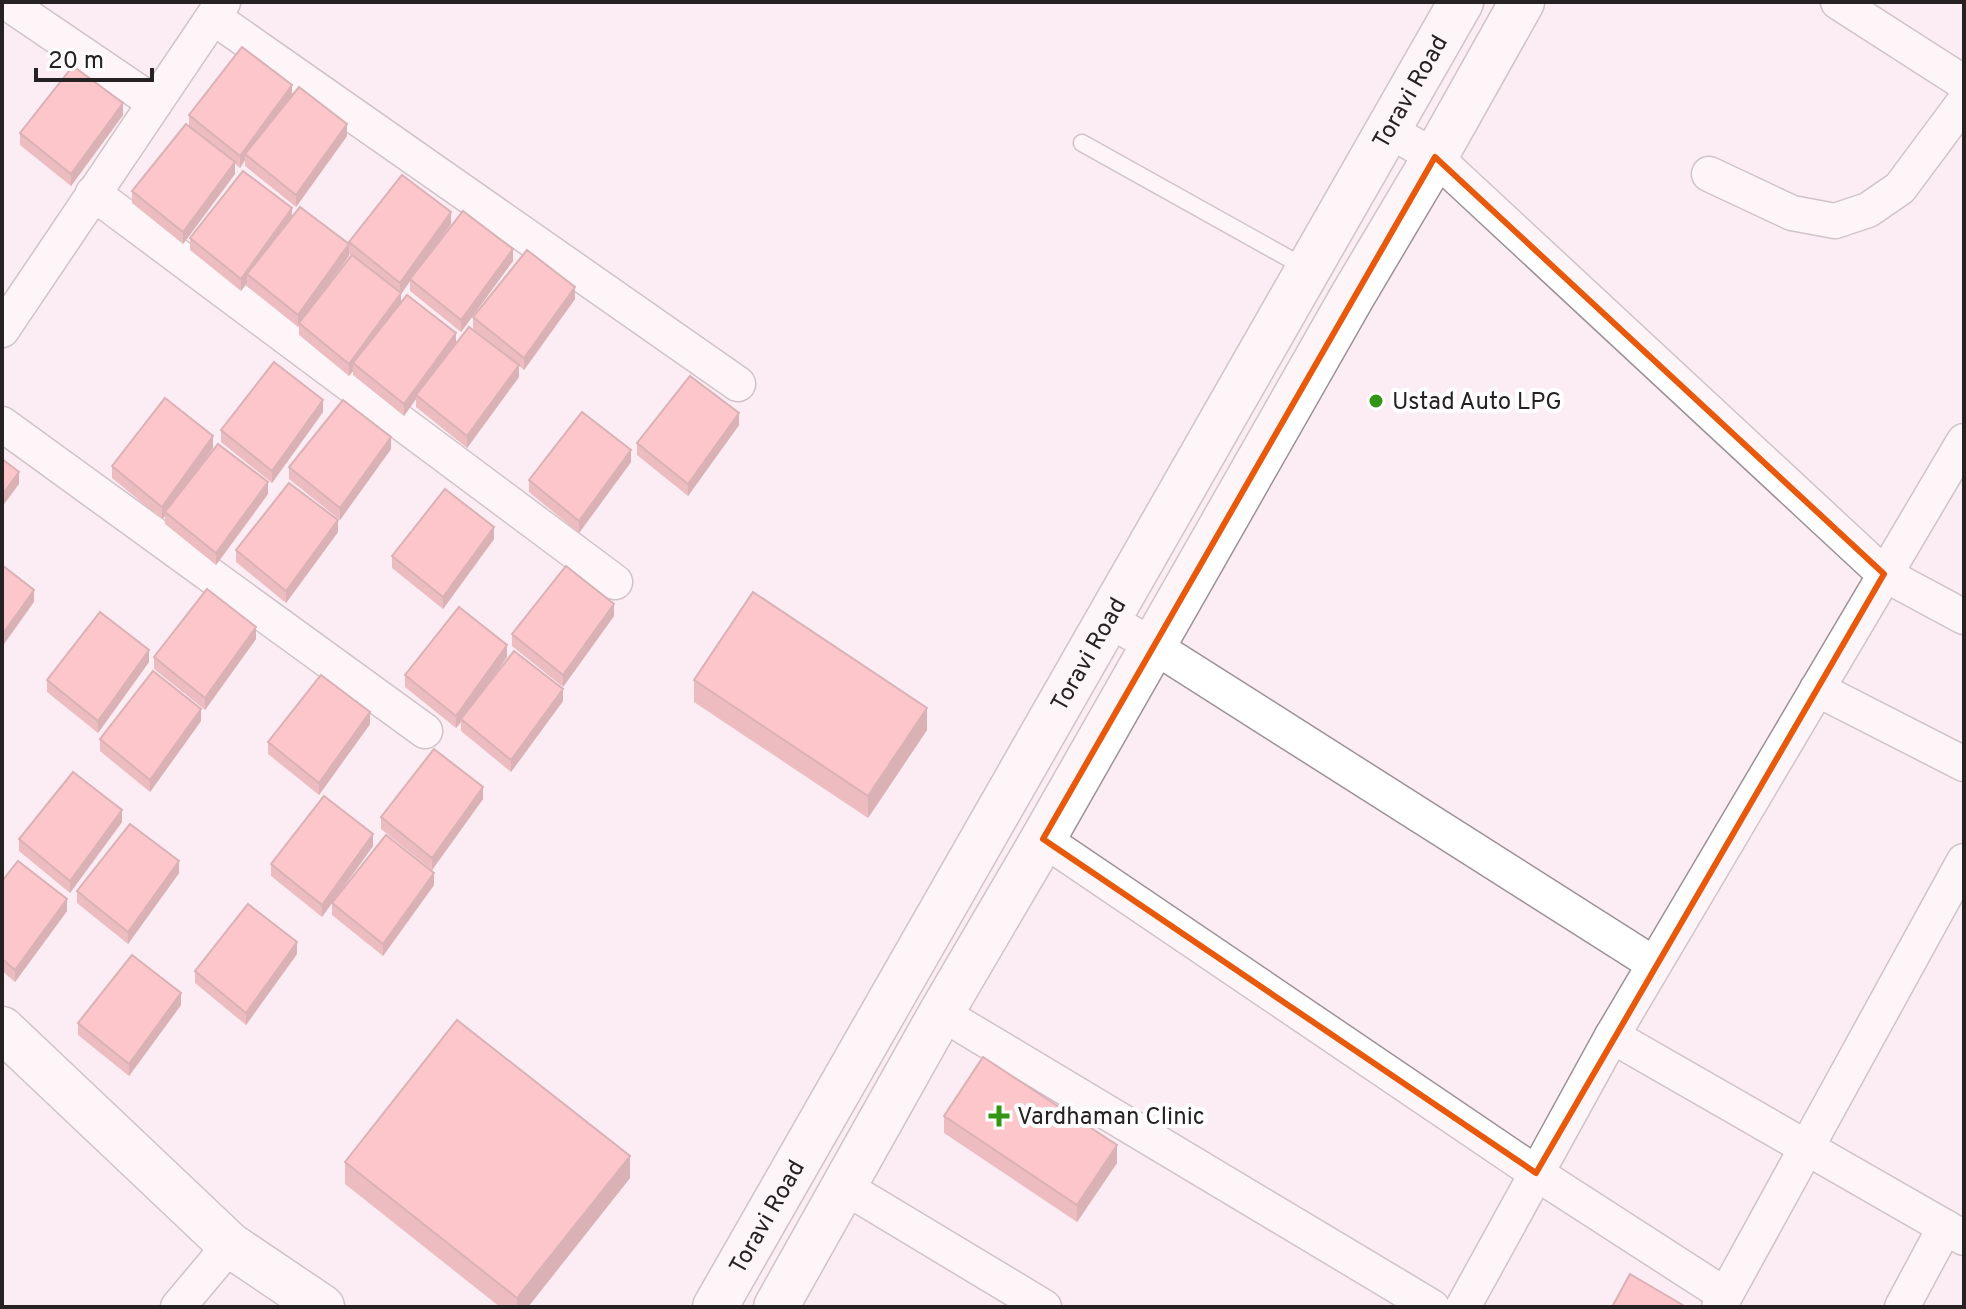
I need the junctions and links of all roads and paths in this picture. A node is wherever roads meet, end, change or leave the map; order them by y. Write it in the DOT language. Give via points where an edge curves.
graph roads {
  1 [pos="6,2"];
  2 [pos="1461,2"];
  3 [pos="1522,2"];
  4 [pos="1838,2"];
  5 [pos="218,9"];
  6 [pos="1963,86"];
  7 [pos="155,103"];
  8 [pos="1390,131"];
  9 [pos="1082,143"];
  10 [pos="1435,157"];
  11 [pos="1709,174"];
  12 [pos="93,193"];
  13 [pos="1307,269"];
  14 [pos="14,285"];
  15 [pos="2,330"];
  16 [pos="738,384"];
  17 [pos="2,424"];
  18 [pos="1961,452"];
  19 [pos="1884,574"];
  20 [pos="615,582"];
  21 [pos="1964,617"];
  22 [pos="1107,619"];
  23 [pos="1152,645"];
  24 [pos="1817,689"];
  25 [pos="425,731"];
  26 [pos="1964,764"];
  27 [pos="1043,839"];
  28 [pos="1964,861"];
  29 [pos="1654,964"];
  30 [pos="941,1013"];
  31 [pos="2,1029"];
  32 [pos="1612,1036"];
  33 [pos="1808,1148"];
  34 [pos="1536,1173"];
  35 [pos="843,1186"];
  36 [pos="1954,1232"];
  37 [pos="230,1245"];
  38 [pos="1722,1301"];
  39 [pos="178,1307"];
  40 [pos="322,1307"];
  41 [pos="715,1307"];
  42 [pos="776,1307"];
  43 [pos="1044,1307"];
  44 [pos="1432,1307"];
  45 [pos="1463,1307"];
  46 [pos="1902,1307"];
  1 -- 7 [label="street"];
  2 -- 8 [label="main road, Toravi Road"];
  3 -- 10 [label="main road"];
  4 -- 6 [label="street"];
  5 -- 7 [label="street"];
  5 -- 16 [label="street"];
  6 -- 11 [label="street" via="1900,188 1868,210 1835,221 1792,213"];
  7 -- 12 [label="street"];
  8 -- 10 [label="street"];
  8 -- 13 [label="main road, Toravi Road"];
  9 -- 13 [label="lane"];
  10 -- 19 [label="street"];
  10 -- 23 [label="main road"];
  12 -- 14 [label="street"];
  12 -- 20 [label="street"];
  13 -- 22 [label="main road, Toravi Road"];
  14 -- 15 [label="street"];
  17 -- 25 [label="street"];
  18 -- 19 [label="street"];
  19 -- 21 [label="street"];
  19 -- 24 [label="street"];
  22 -- 23 [label="street"];
  22 -- 41 [label="main road, Toravi Road"];
  23 -- 27 [label="main road"];
  23 -- 29 [label="street"];
  24 -- 26 [label="street"];
  24 -- 29 [label="street"];
  27 -- 30 [label="main road"];
  27 -- 34 [label="street"];
  28 -- 33 [label="street"];
  29 -- 32 [label="street"];
  30 -- 35 [label="main road"];
  30 -- 44 [label="street"];
  31 -- 37 [label="main road"];
  32 -- 33 [label="street"];
  32 -- 34 [label="street"];
  33 -- 36 [label="street"];
  33 -- 38 [label="street"];
  34 -- 38 [label="street"];
  34 -- 45 [label="street"];
  35 -- 42 [label="main road"];
  35 -- 43 [label="street"];
  36 -- 46 [label="street"];
  37 -- 39 [label="street"];
  37 -- 40 [label="main road"];
}
